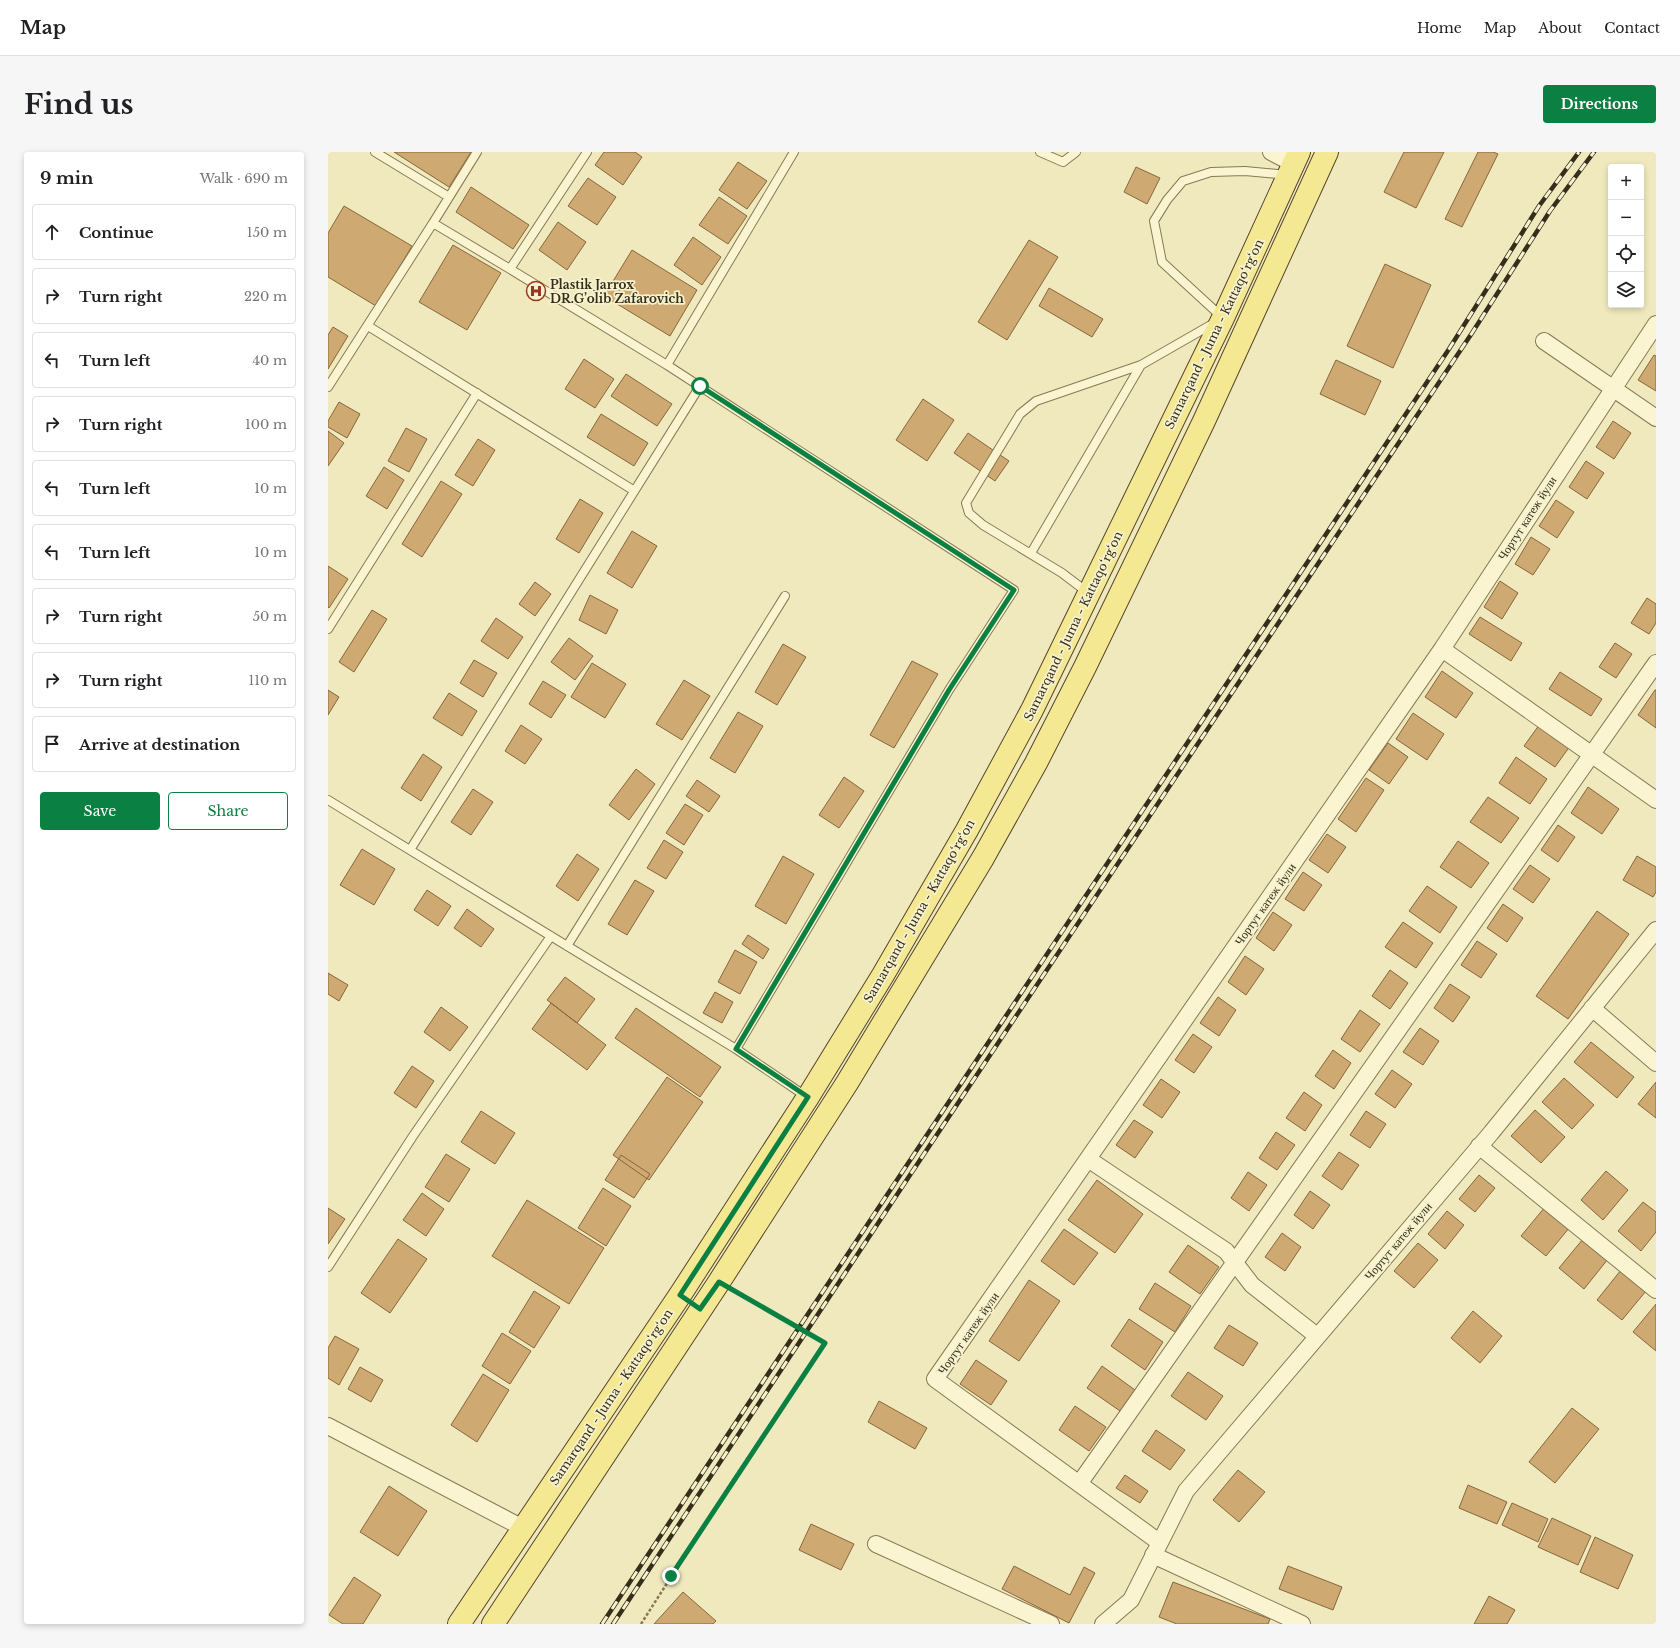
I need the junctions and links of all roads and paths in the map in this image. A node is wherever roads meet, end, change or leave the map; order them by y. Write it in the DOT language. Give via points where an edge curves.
graph roads {
  1 [pos="375,152"];
  2 [pos="477,152"];
  3 [pos="587,152"];
  4 [pos="794,152"];
  5 [pos="1040,152"];
  6 [pos="1076,152"];
  7 [pos="1271,152"];
  8 [pos="1327,152"];
  9 [pos="1294,164"];
  10 [pos="450,197"];
  11 [pos="433,223"];
  12 [pos="510,269"];
  13 [pos="1223,318"];
  14 [pos="1656,324"];
  15 [pos="368,326"];
  16 [pos="1544,341"];
  17 [pos="667,365"];
  18 [pos="1141,365"];
  19 [pos="700,386"];
  20 [pos="328,387"];
  21 [pos="1612,388"];
  22 [pos="477,393"];
  23 [pos="1656,418"];
  24 [pos="633,490"];
  25 [pos="1031,554"];
  26 [pos="1088,592"];
  27 [pos="785,596"];
  28 [pos="328,629"];
  29 [pos="1442,649"];
  30 [pos="1656,663"];
  31 [pos="1592,755"];
  32 [pos="328,800"];
  33 [pos="1656,800"];
  34 [pos="410,850"];
  35 [pos="1656,930"];
  36 [pos="551,936"];
  37 [pos="567,946"];
  38 [pos="1592,1008"];
  39 [pos="736,1049"];
  40 [pos="1656,1063"];
  41 [pos="808,1097"];
  42 [pos="1479,1146"];
  43 [pos="1088,1159"];
  44 [pos="1235,1263"];
  45 [pos="328,1267"];
  46 [pos="719,1282"];
  47 [pos="1656,1290"];
  48 [pos="680,1295"];
  49 [pos="700,1309"];
  50 [pos="1317,1336"];
  51 [pos="328,1426"];
  52 [pos="1079,1484"];
  53 [pos="523,1528"];
  54 [pos="876,1544"];
  55 [pos="1156,1548"];
  56 [pos="459,1624"];
  57 [pos="493,1624"];
  58 [pos="640,1624"];
  59 [pos="1051,1624"];
  60 [pos="1103,1624"];
  61 [pos="1302,1624"];
  1 -- 10 [label="lane"];
  2 -- 10 [label="lane"];
  3 -- 12 [label="lane"];
  4 -- 17 [label="lane"];
  5 -- 6 [label="lane" via="1063,162"];
  7 -- 9 [label="street"];
  8 -- 46 [label="main road, Samarqand - Juma - Kattaqo‘rg‘on" via="1204,421 1036,763 983,858 847,1083"];
  9 -- 13 [label="main road, Samarqand - Juma - Kattaqo‘rg‘on"];
  9 -- 13 [label="lane" via="1245,171 1211,172 1183,181 1154,221 1162,262"];
  10 -- 11 [label="lane"];
  11 -- 12 [label="lane"];
  11 -- 15 [label="lane"];
  12 -- 17 [label="lane"];
  13 -- 18 [label="lane"];
  13 -- 26 [label="main road, Samarqand - Juma - Kattaqo‘rg‘on"];
  14 -- 21 [label="street, Чортут катеж йули"];
  15 -- 20 [label="lane"];
  15 -- 22 [label="lane"];
  16 -- 21 [label="street"];
  17 -- 19 [label="lane"];
  18 -- 25 [label="lane"];
  18 -- 25 [label="lane" via="1036,401 1020,414 966,502 969,513 983,525"];
  19 -- 24 [label="lane"];
  19 -- 39 [label="lane" via="1014,590 949,690"];
  21 -- 23 [label="street"];
  21 -- 29 [label="street, Чортут катеж йули"];
  22 -- 24 [label="lane"];
  22 -- 28 [label="lane"];
  24 -- 34 [label="lane"];
  25 -- 26 [label="lane"];
  26 -- 41 [label="main road, Samarqand - Juma - Kattaqo‘rg‘on" via="1000,771 883,975"];
  27 -- 37 [label="lane"];
  29 -- 31 [label="street"];
  29 -- 43 [label="street, Чортут катеж йули"];
  30 -- 31 [label="street"];
  31 -- 33 [label="street"];
  31 -- 44 [label="street"];
  32 -- 34 [label="lane"];
  34 -- 36 [label="lane"];
  35 -- 38 [label="street, Чортут катеж йули"];
  36 -- 37 [label="lane"];
  36 -- 45 [label="lane" via="413,1136"];
  37 -- 39 [label="lane"];
  38 -- 40 [label="street"];
  38 -- 42 [label="street, Чортут катеж йули"];
  39 -- 41 [label="lane"];
  41 -- 48 [label="main road, Samarqand - Juma - Kattaqo‘rg‘on"];
  42 -- 47 [label="street"];
  42 -- 50 [label="street, Чортут катеж йули"];
  43 -- 44 [label="street" via="1226,1251"];
  43 -- 52 [label="street, Чортут катеж йули" via="935,1379"];
  44 -- 50 [label="street" via="1252,1284"];
  44 -- 52 [label="street"];
  46 -- 49 [label="main road, Samarqand - Juma - Kattaqo‘rg‘on"];
  46 -- 58 [label="path" via="825,1343"];
  48 -- 49 [label="main road"];
  48 -- 53 [label="main road, Samarqand - Juma - Kattaqo‘rg‘on"];
  49 -- 57 [label="main road, Samarqand - Juma - Kattaqo‘rg‘on"];
  50 -- 55 [label="street, Чортут катеж йули" via="1186,1491"];
  51 -- 53 [label="street"];
  52 -- 55 [label="street, Чортут катеж йули"];
  53 -- 56 [label="main road, Samarqand - Juma - Kattaqo‘rg‘on"];
  54 -- 59 [label="street"];
  55 -- 60 [label="street" via="1130,1600"];
  55 -- 61 [label="street"];
}
